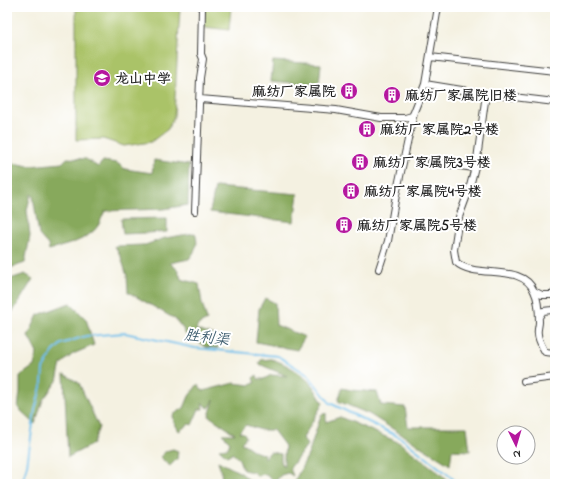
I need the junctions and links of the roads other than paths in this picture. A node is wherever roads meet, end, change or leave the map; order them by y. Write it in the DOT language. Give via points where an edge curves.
graph roads {
  1 [pos="202,7"];
  2 [pos="438,7"];
  3 [pos="430,57"];
  4 [pos="555,71"];
  5 [pos="425,84"];
  6 [pos="486,94"];
  7 [pos="200,99"];
  8 [pos="555,102"];
  9 [pos="414,112"];
  10 [pos="431,162"];
  11 [pos="474,168"];
  12 [pos="195,211"];
  13 [pos="379,269"];
  14 [pos="534,291"];
  15 [pos="555,292"];
  16 [pos="555,308"];
  17 [pos="539,317"];
  18 [pos="555,353"];
  19 [pos="555,377"];
  20 [pos="524,380"];
  1 -- 7 [label="street" via="203,59"];
  2 -- 3 [label="street"];
  3 -- 4 [label="street"];
  3 -- 5 [label="street"];
  5 -- 6 [label="street"];
  5 -- 9 [label="street"];
  6 -- 8 [label="street"];
  6 -- 11 [label="street"];
  7 -- 9 [label="street" via="336,110 389,118 408,118"];
  7 -- 12 [label="street"];
  9 -- 13 [label="street" via="388,241"];
  10 -- 11 [label="street"];
  11 -- 14 [label="street" via="459,217 454,250 456,262 465,268 516,275"];
  14 -- 15 [label="street" via="542,295 552,295"];
  14 -- 17 [label="street"];
  16 -- 17 [label="street" via="542,311"];
  17 -- 18 [label="street" via="538,335 545,352"];
  19 -- 20 [label="street"];
}
